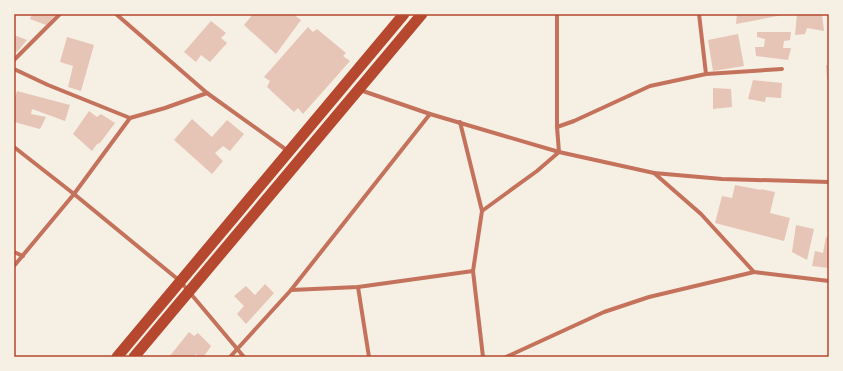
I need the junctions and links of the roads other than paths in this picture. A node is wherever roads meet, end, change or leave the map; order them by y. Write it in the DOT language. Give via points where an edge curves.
graph roads {
  1 [pos="60,14"];
  2 [pos="116,14"];
  3 [pos="404,14"];
  4 [pos="422,14"];
  5 [pos="557,14"];
  6 [pos="699,14"];
  7 [pos="14,60"];
  8 [pos="14,69"];
  9 [pos="782,69"];
  10 [pos="706,74"];
  11 [pos="359,90"];
  12 [pos="207,93"];
  13 [pos="430,114"];
  14 [pos="130,118"];
  15 [pos="460,122"];
  16 [pos="557,127"];
  17 [pos="14,147"];
  18 [pos="288,151"];
  19 [pos="559,152"];
  20 [pos="654,173"];
  21 [pos="829,182"];
  22 [pos="74,194"];
  23 [pos="482,211"];
  24 [pos="14,252"];
  25 [pos="23,256"];
  26 [pos="14,266"];
  27 [pos="473,271"];
  28 [pos="754,272"];
  29 [pos="829,281"];
  30 [pos="180,282"];
  31 [pos="358,287"];
  32 [pos="189,290"];
  33 [pos="291,290"];
  34 [pos="237,348"];
  35 [pos="117,357"];
  36 [pos="134,357"];
  37 [pos="230,357"];
  38 [pos="244,357"];
  39 [pos="369,357"];
  40 [pos="483,357"];
  41 [pos="506,357"];
  1 -- 7 [label="street"];
  2 -- 12 [label="street"];
  3 -- 18 [label="highway"];
  4 -- 11 [label="highway"];
  5 -- 16 [label="street"];
  6 -- 10 [label="street"];
  8 -- 14 [label="street"];
  9 -- 10 [label="street"];
  10 -- 16 [label="street" via="650,86"];
  11 -- 13 [label="street"];
  11 -- 32 [label="highway"];
  12 -- 14 [label="street"];
  12 -- 18 [label="street"];
  13 -- 15 [label="street"];
  13 -- 33 [label="street"];
  14 -- 22 [label="street"];
  15 -- 19 [label="street"];
  15 -- 23 [label="street"];
  16 -- 19 [label="street"];
  17 -- 22 [label="street"];
  18 -- 30 [label="highway"];
  19 -- 20 [label="street"];
  19 -- 23 [label="street"];
  20 -- 21 [label="street" via="722,179"];
  20 -- 28 [label="street" via="701,214"];
  22 -- 25 [label="street"];
  22 -- 30 [label="street"];
  23 -- 27 [label="street"];
  24 -- 25 [label="street"];
  25 -- 26 [label="street"];
  27 -- 31 [label="street"];
  27 -- 40 [label="street"];
  28 -- 29 [label="street"];
  28 -- 41 [label="street" via="649,297 604,312"];
  30 -- 32 [label="street"];
  30 -- 35 [label="highway"];
  31 -- 33 [label="street"];
  31 -- 39 [label="street"];
  32 -- 34 [label="street"];
  32 -- 36 [label="highway"];
  33 -- 34 [label="street"];
  34 -- 37 [label="street"];
  34 -- 38 [label="street"];
}
